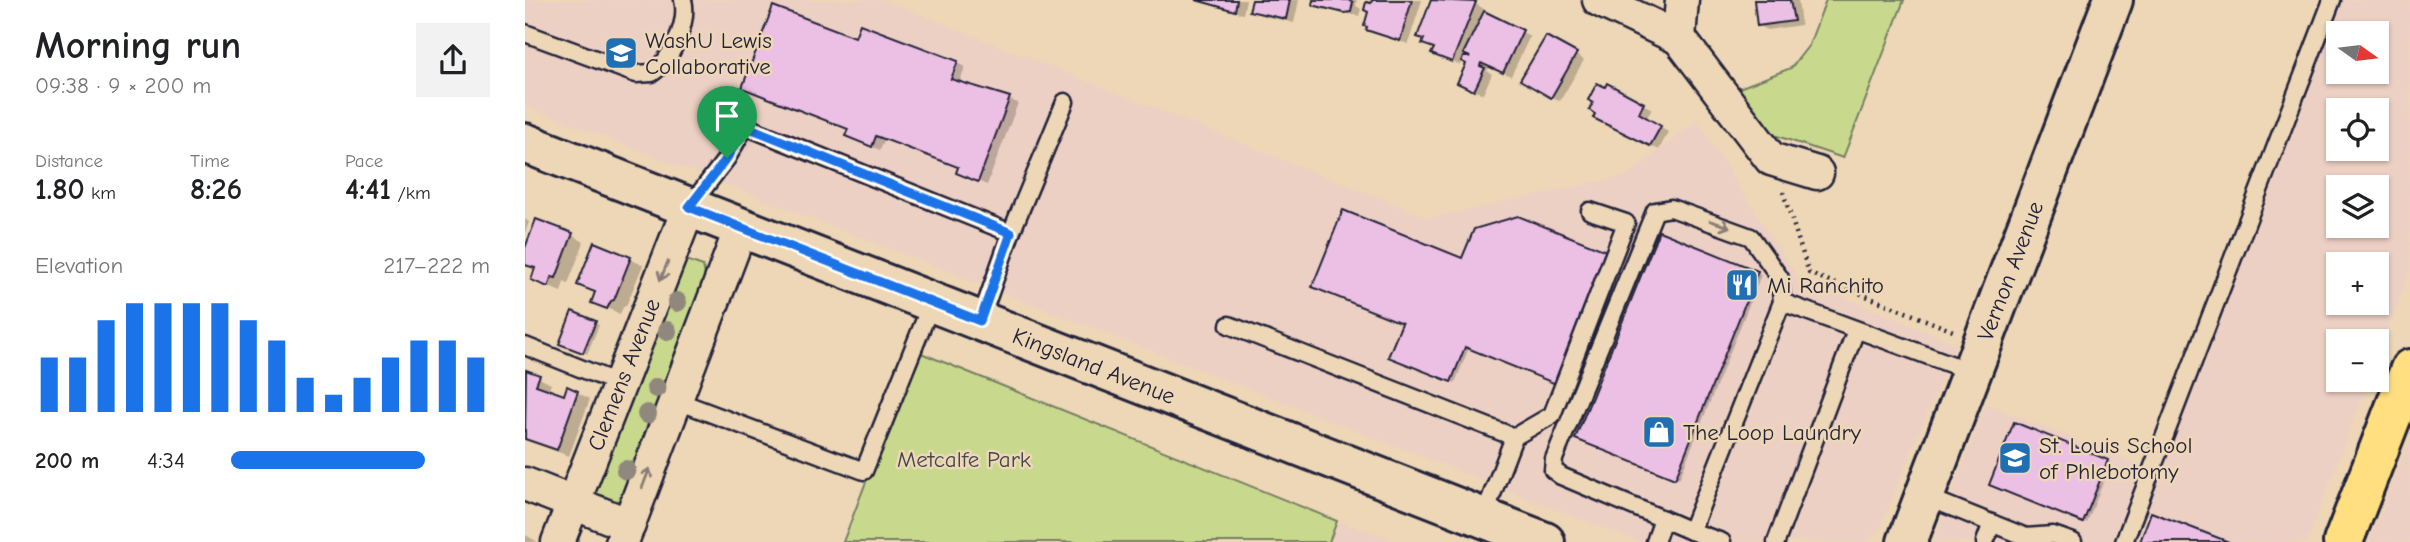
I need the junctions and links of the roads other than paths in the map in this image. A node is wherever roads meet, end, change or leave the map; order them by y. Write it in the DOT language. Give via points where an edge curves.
graph roads {
  1 [pos="683,0"];
  2 [pos="1599,0"];
  3 [pos="1682,0"];
  4 [pos="2113,0"];
  5 [pos="2332,0"];
  6 [pos="525,33"];
  7 [pos="1679,38"];
  8 [pos="1065,102"];
  9 [pos="525,143"];
  10 [pos="1817,173"];
  11 [pos="689,207"];
  12 [pos="1590,211"];
  13 [pos="741,228"];
  14 [pos="1011,233"];
  15 [pos="932,302"];
  16 [pos="1781,302"];
  17 [pos="980,321"];
  18 [pos="1229,325"];
  19 [pos="1856,330"];
  20 [pos="525,346"];
  21 [pos="1977,357"];
  22 [pos="2410,369"];
  23 [pos="620,384"];
  24 [pos="675,400"];
  25 [pos="1514,438"];
  26 [pos="525,484"];
  27 [pos="573,503"];
  28 [pos="1917,516"];
  29 [pos="1483,518"];
  30 [pos="1663,519"];
  31 [pos="1992,523"];
  32 [pos="1691,531"];
  33 [pos="626,533"];
  34 [pos="558,542"];
  35 [pos="1545,542"];
  36 [pos="1655,542"];
  37 [pos="1722,542"];
  38 [pos="1776,542"];
  39 [pos="1887,542"];
  40 [pos="1985,542"];
  41 [pos="2073,542"];
  42 [pos="2124,542"];
  43 [pos="2343,542"];
  1 -- 6 [label="lane" via="684,18 669,56 652,74 636,74"];
  2 -- 7 [label="street"];
  3 -- 7 [label="street"];
  4 -- 21 [label="street, Vernon Avenue"];
  5 -- 42 [label="lane"];
  7 -- 10 [label="street" via="1771,159"];
  8 -- 14 [label="lane"];
  9 -- 11 [label="street, Kingsland Avenue"];
  11 -- 13 [label="street, Kingsland Avenue"];
  11 -- 14 [label="lane" via="745,126"];
  11 -- 23 [label="street, Clemens Avenue, one-way"];
  12 -- 25 [label="lane" via="1626,223 1552,415"];
  13 -- 15 [label="street, Kingsland Avenue"];
  13 -- 24 [label="street"];
  14 -- 17 [label="lane"];
  15 -- 17 [label="street, Kingsland Avenue"];
  15 -- 24 [label="lane" via="864,471"];
  16 -- 19 [label="lane"];
  30 -- 16 [label="lane, one-way" via="1553,470 1655,211 1671,208 1751,237 1780,278"];
  16 -- 32 [label="lane"];
  17 -- 29 [label="street, Kingsland Avenue"];
  18 -- 25 [label="lane"];
  19 -- 21 [label="lane"];
  19 -- 38 [label="lane"];
  20 -- 23 [label="lane"];
  21 -- 28 [label="street, Vernon Avenue"];
  22 -- 43 [label="main road"];
  23 -- 27 [label="street, Clemens Avenue"];
  33 -- 24 [label="street, one-way"];
  25 -- 29 [label="lane"];
  26 -- 27 [label="street"];
  27 -- 33 [label="street"];
  27 -- 34 [label="street, Clemens Avenue"];
  28 -- 31 [label="lane"];
  28 -- 39 [label="street"];
  29 -- 35 [label="street, Kingsland Avenue"];
  30 -- 32 [label="lane"];
  30 -- 36 [label="lane"];
  31 -- 40 [label="lane"];
  31 -- 41 [label="lane" via="2026,537 2053,535"];
  32 -- 37 [label="lane"];
}
